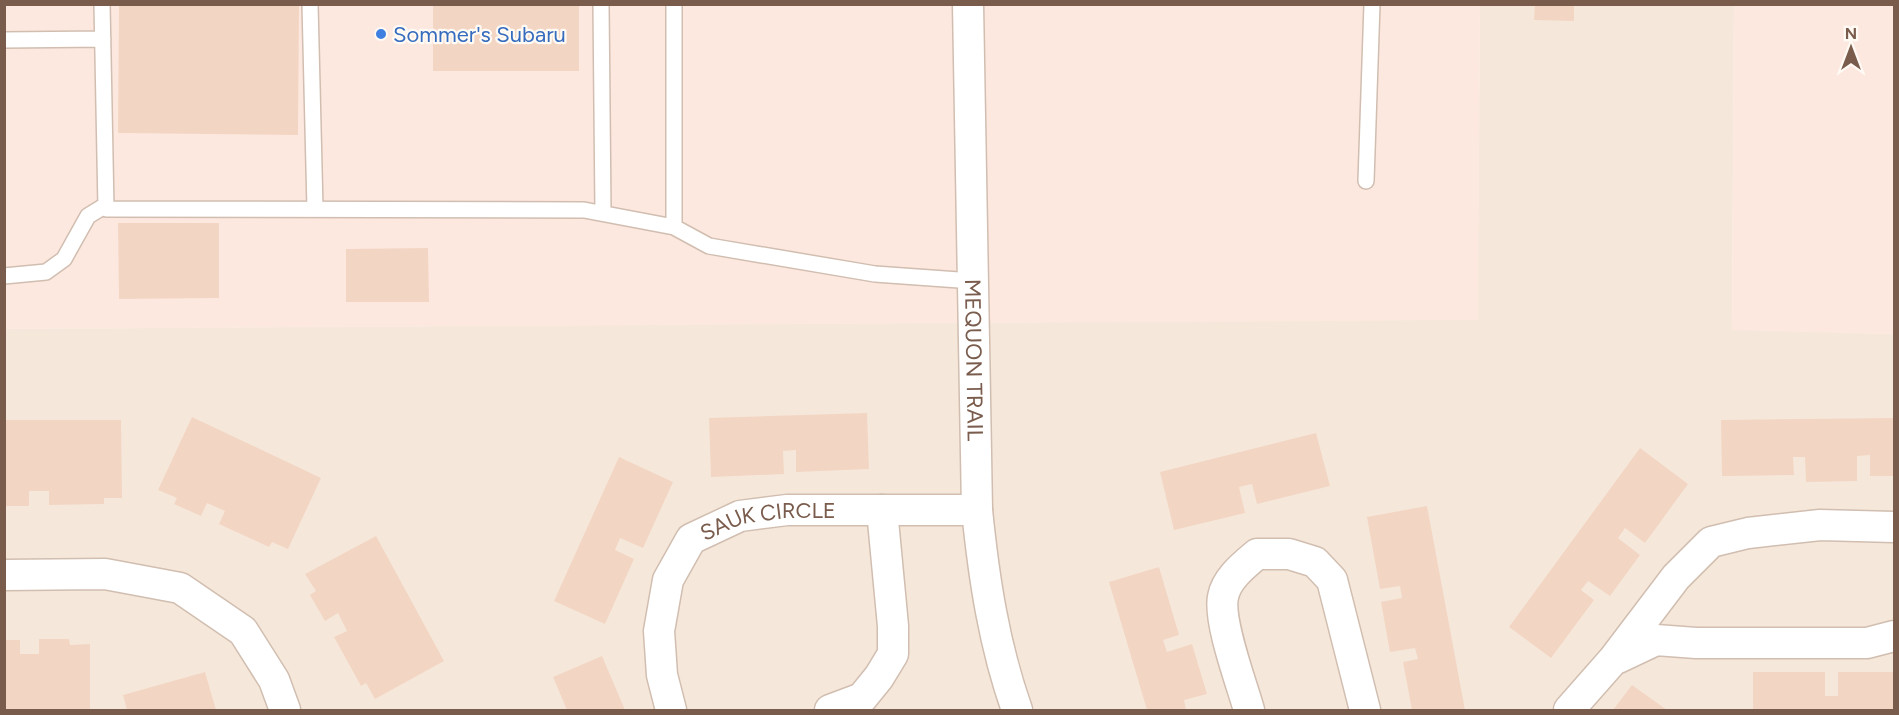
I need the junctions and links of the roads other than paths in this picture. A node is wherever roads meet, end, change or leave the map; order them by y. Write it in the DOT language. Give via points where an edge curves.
graph roads {
  1 [pos="102,4"];
  2 [pos="310,4"];
  3 [pos="601,4"];
  4 [pos="675,4"];
  5 [pos="968,4"];
  6 [pos="1372,4"];
  7 [pos="102,39"];
  8 [pos="4,40"];
  9 [pos="1366,181"];
  10 [pos="106,205"];
  11 [pos="315,209"];
  12 [pos="603,213"];
  13 [pos="675,228"];
  14 [pos="4,276"];
  15 [pos="973,281"];
  16 [pos="882,510"];
  17 [pos="977,510"];
  18 [pos="1894,527"];
  19 [pos="4,574"];
  20 [pos="1894,636"];
  21 [pos="1612,660"];
  22 [pos="285,711"];
  23 [pos="671,711"];
  24 [pos="830,711"];
  25 [pos="1017,711"];
  26 [pos="1249,711"];
  27 [pos="1365,711"];
  28 [pos="1569,711"];
  1 -- 7 [label="lane"];
  2 -- 11 [label="lane"];
  3 -- 12 [label="lane"];
  4 -- 13 [label="lane"];
  5 -- 15 [label="street, MEQUON TRAIL"];
  6 -- 9 [label="lane"];
  7 -- 8 [label="lane"];
  7 -- 10 [label="lane"];
  10 -- 11 [label="lane" via="106,209"];
  10 -- 14 [label="lane" via="88,216 64,259 46,272"];
  11 -- 12 [label="lane"];
  12 -- 13 [label="lane"];
  13 -- 15 [label="lane" via="710,246 875,274"];
  15 -- 17 [label="street, MEQUON TRAIL"];
  16 -- 17 [label="street, SAUK CIRCLE"];
  16 -- 23 [label="street, SAUK CIRCLE" via="787,510 740,516 691,539 668,580 659,632 662,675"];
  16 -- 24 [label="street" via="893,654 862,698"];
  17 -- 25 [label="street, MEQUON TRAIL" via="983,571 1000,663"];
  18 -- 21 [label="street" via="1821,525 1748,533 1711,542 1676,577"];
  19 -- 22 [label="street" via="105,574 180,588 243,632 274,680"];
  20 -- 21 [label="street" via="1867,643 1656,640"];
  21 -- 28 [label="street"];
  26 -- 27 [label="street" via="1226,629 1223,597 1237,571 1257,554 1289,554 1315,562 1332,580"];
}
